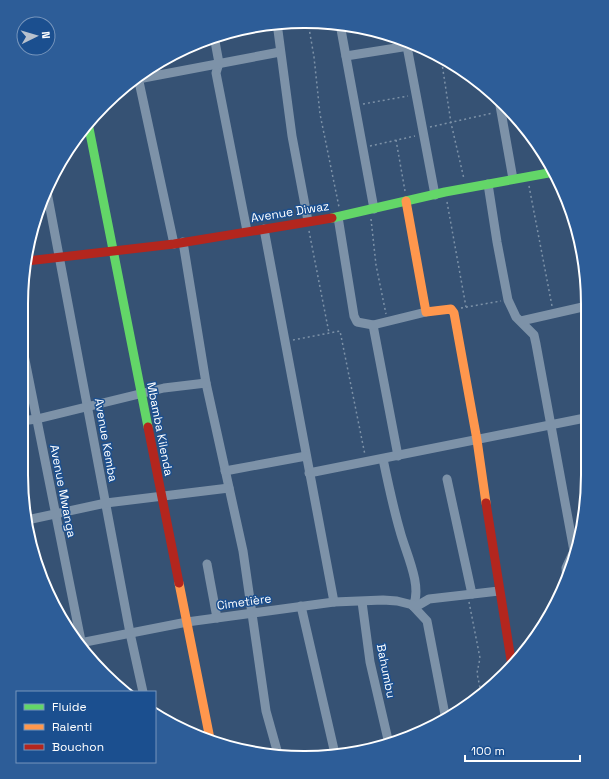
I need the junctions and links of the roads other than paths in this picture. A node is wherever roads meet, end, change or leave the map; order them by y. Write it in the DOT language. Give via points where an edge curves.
graph roads {
  1 [pos="278,29"];
  2 [pos="341,30"];
  3 [pos="215,43"];
  4 [pos="400,46"];
  5 [pos="410,49"];
  6 [pos="280,52"];
  7 [pos="346,56"];
  8 [pos="219,63"];
  9 [pos="150,76"];
  10 [pos="139,83"];
  11 [pos="501,110"];
  12 [pos="90,131"];
  13 [pos="547,173"];
  14 [pos="513,179"];
  15 [pos="488,184"];
  16 [pos="435,195"];
  17 [pos="49,199"];
  18 [pos="406,201"];
  19 [pos="372,209"];
  20 [pos="339,216"];
  21 [pos="308,221"];
  22 [pos="264,229"];
  23 [pos="247,231"];
  24 [pos="179,243"];
  25 [pos="113,251"];
  26 [pos="60,256"];
  27 [pos="31,260"];
  28 [pos="581,307"];
  29 [pos="426,312"];
  30 [pos="521,321"];
  31 [pos="373,325"];
  32 [pos="28,375"];
  33 [pos="206,383"];
  34 [pos="141,393"];
  35 [pos="88,406"];
  36 [pos="37,419"];
  37 [pos="581,419"];
  38 [pos="28,420"];
  39 [pos="550,425"];
  40 [pos="477,440"];
  41 [pos="306,456"];
  42 [pos="398,456"];
  43 [pos="383,459"];
  44 [pos="225,471"];
  45 [pos="309,473"];
  46 [pos="447,479"];
  47 [pos="229,488"];
  48 [pos="161,495"];
  49 [pos="106,503"];
  50 [pos="55,514"];
  51 [pos="31,519"];
  52 [pos="573,543"];
  53 [pos="207,564"];
  54 [pos="499,591"];
  55 [pos="469,594"];
  56 [pos="334,602"];
  57 [pos="362,602"];
  58 [pos="301,606"];
  59 [pos="413,606"];
  60 [pos="253,614"];
  61 [pos="217,618"];
  62 [pos="187,622"];
  63 [pos="130,633"];
  64 [pos="79,634"];
  65 [pos="85,643"];
  66 [pos="511,658"];
  67 [pos="143,691"];
  68 [pos="445,713"];
  69 [pos="209,734"];
  70 [pos="388,738"];
  71 [pos="277,749"];
  72 [pos="334,749"];
  1 -- 6 [label="street"];
  2 -- 7 [label="street"];
  3 -- 8 [label="street"];
  4 -- 7 [label="street"];
  5 -- 16 [label="street"];
  6 -- 8 [label="street"];
  6 -- 21 [label="street"];
  7 -- 19 [label="street"];
  8 -- 9 [label="street"];
  8 -- 23 [label="street" via="216,73"];
  10 -- 24 [label="street"];
  11 -- 14 [label="street"];
  12 -- 25 [label="street, Mbamba Kilenda"];
  13 -- 14 [label="street, Avenue Diwaz"];
  14 -- 15 [label="street, Avenue Diwaz"];
  15 -- 16 [label="street, Avenue Diwaz"];
  15 -- 30 [label="street" via="508,300 516,317"];
  16 -- 18 [label="street, Avenue Diwaz"];
  17 -- 26 [label="street, Avenue Kemba"];
  18 -- 19 [label="street, Avenue Diwaz"];
  18 -- 29 [label="street"];
  19 -- 20 [label="street, Avenue Diwaz"];
  20 -- 21 [label="street, Avenue Diwaz"];
  20 -- 31 [label="street" via="354,316 357,322"];
  21 -- 22 [label="street, Avenue Diwaz"];
  22 -- 23 [label="street, Avenue Diwaz"];
  22 -- 41 [label="street"];
  23 -- 24 [label="street, Avenue Diwaz"];
  24 -- 25 [label="street, Avenue Diwaz"];
  24 -- 33 [label="street"];
  25 -- 26 [label="street, Avenue Diwaz"];
  25 -- 34 [label="street, Mbamba Kilenda"];
  26 -- 27 [label="street, Avenue Diwaz"];
  26 -- 35 [label="street, Avenue Kemba"];
  28 -- 30 [label="street"];
  29 -- 31 [label="street"];
  29 -- 40 [label="street" via="451,309 454,313"];
  30 -- 39 [label="street" via="534,335"];
  31 -- 42 [label="street"];
  32 -- 36 [label="street, Avenue Mwanga"];
  33 -- 34 [label="street"];
  33 -- 44 [label="street"];
  34 -- 35 [label="street"];
  34 -- 48 [label="street, Mbamba Kilenda"];
  35 -- 36 [label="street"];
  35 -- 49 [label="street, Avenue Kemba"];
  36 -- 38 [label="street"];
  36 -- 50 [label="street, Avenue Mwanga"];
  37 -- 39 [label="street"];
  39 -- 40 [label="street"];
  39 -- 52 [label="street"];
  40 -- 42 [label="street"];
  40 -- 54 [label="street"];
  41 -- 44 [label="street"];
  41 -- 45 [label="street"];
  42 -- 43 [label="street"];
  43 -- 45 [label="street"];
  43 -- 59 [label="street" via="400,533 413,571 416,600"];
  44 -- 47 [label="street"];
  45 -- 56 [label="street"];
  46 -- 55 [label="street"];
  47 -- 48 [label="street"];
  47 -- 60 [label="street"];
  48 -- 49 [label="street"];
  48 -- 62 [label="street, Mbamba Kilenda"];
  49 -- 50 [label="street"];
  49 -- 63 [label="street, Avenue Kemba"];
  50 -- 51 [label="street"];
  50 -- 64 [label="street, Avenue Mwanga"];
  53 -- 61 [label="street"];
  54 -- 55 [label="street"];
  54 -- 66 [label="street"];
  55 -- 59 [label="street" via="429,599"];
  56 -- 57 [label="street, Cimetière"];
  56 -- 58 [label="street, Cimetière"];
  57 -- 59 [label="street, Cimetière" via="397,601"];
  57 -- 70 [label="street, Bahumbu" via="370,662"];
  58 -- 60 [label="street, Cimetière"];
  58 -- 72 [label="street"];
  59 -- 68 [label="street" via="427,621"];
  60 -- 61 [label="street, Cimetière"];
  60 -- 71 [label="street" via="266,711"];
  61 -- 62 [label="street, Cimetière"];
  62 -- 63 [label="street, Cimetière"];
  62 -- 69 [label="street, Mbamba Kilenda"];
  63 -- 65 [label="street, Cimetière"];
  63 -- 67 [label="street, Avenue Kemba"];
}
